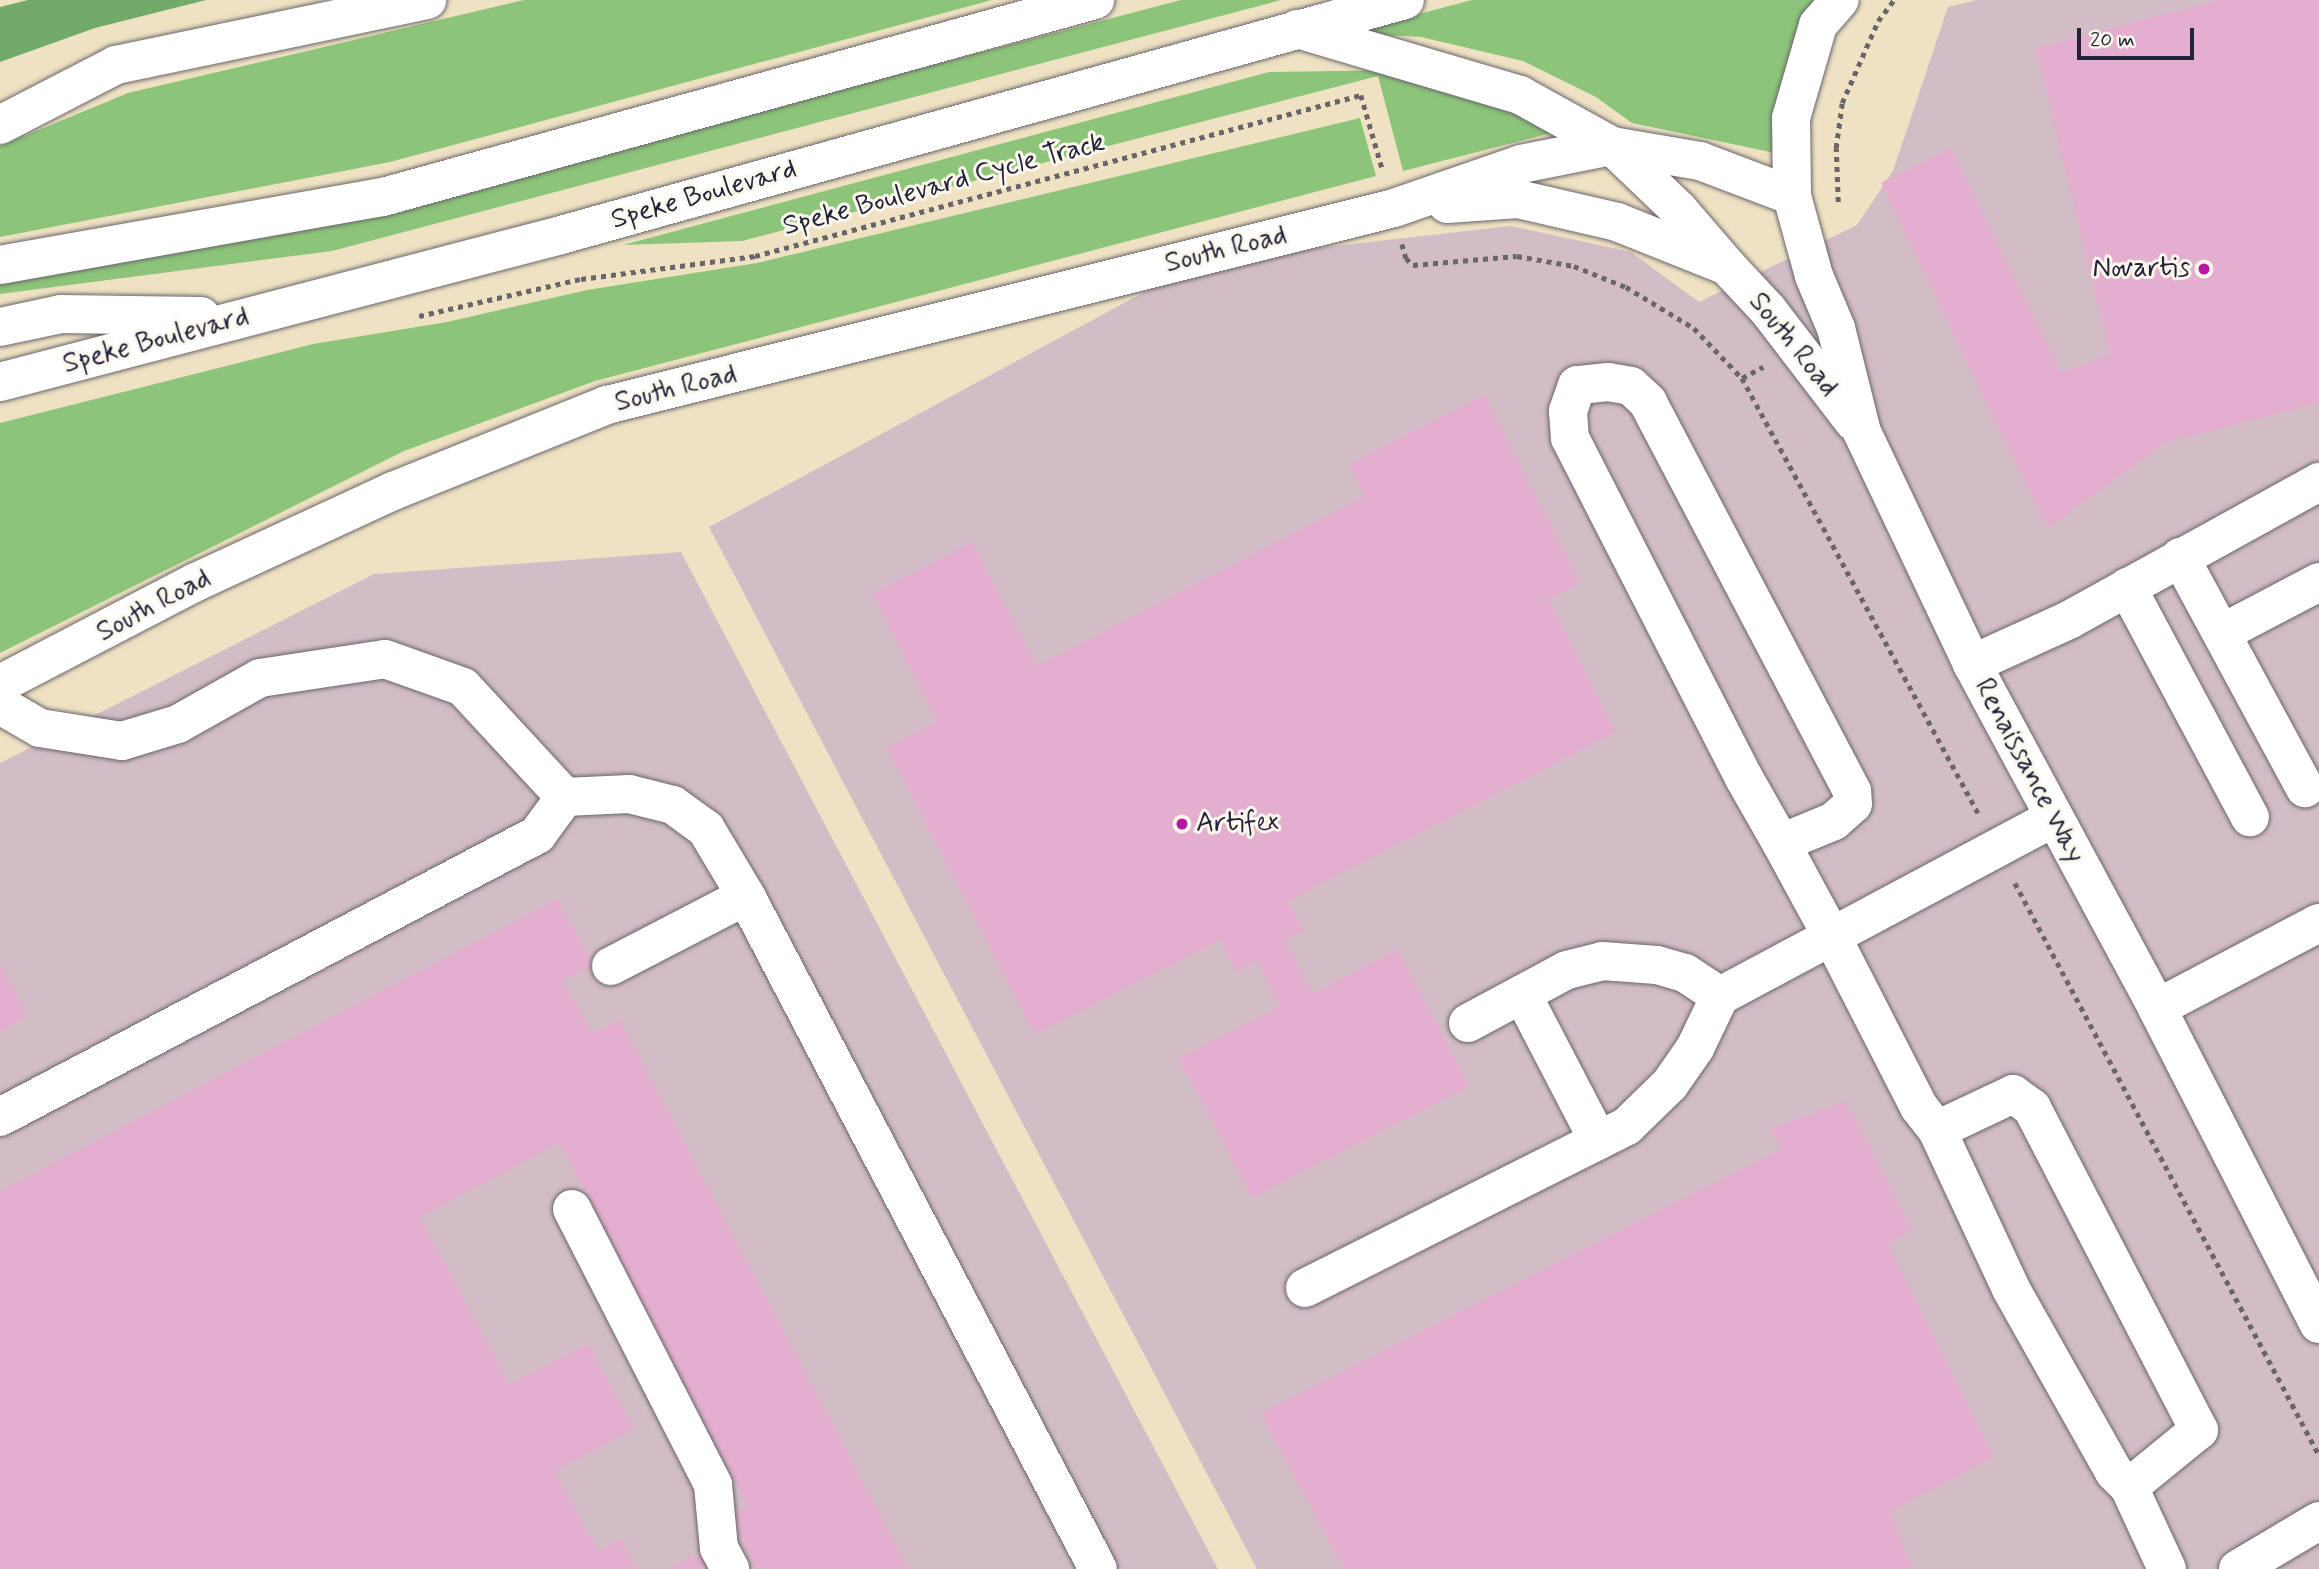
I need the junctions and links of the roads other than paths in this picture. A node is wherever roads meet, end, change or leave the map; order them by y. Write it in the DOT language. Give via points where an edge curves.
graph roads {
  1 [pos="426,0"];
  2 [pos="1096,0"];
  3 [pos="1405,0"];
  4 [pos="1840,0"];
  5 [pos="1297,29"];
  6 [pos="0,125"];
  7 [pos="1612,146"];
  8 [pos="1792,196"];
  9 [pos="1394,208"];
  10 [pos="0,265"];
  11 [pos="1727,266"];
  12 [pos="248,317"];
  13 [pos="0,327"];
  14 [pos="0,382"];
  15 [pos="1862,432"];
  16 [pos="2319,482"];
  17 [pos="2180,557"];
  18 [pos="2319,582"];
  19 [pos="2127,587"];
  20 [pos="2222,633"];
  21 [pos="1972,664"];
  22 [pos="0,684"];
  23 [pos="0,705"];
  24 [pos="2305,788"];
  25 [pos="565,797"];
  26 [pos="2250,817"];
  27 [pos="2053,818"];
  28 [pos="1781,844"];
  29 [pos="746,896"];
  30 [pos="2319,923"];
  31 [pos="1832,935"];
  32 [pos="611,966"];
  33 [pos="1522,995"];
  34 [pos="1720,996"];
  35 [pos="2157,1008"];
  36 [pos="1468,1023"];
  37 [pos="0,1116"];
  38 [pos="1937,1130"];
  39 [pos="1598,1140"];
  40 [pos="572,1209"];
  41 [pos="1305,1288"];
  42 [pos="2319,1324"];
  43 [pos="2129,1487"];
  44 [pos="2319,1521"];
  45 [pos="730,1569"];
  46 [pos="1098,1569"];
  47 [pos="2166,1569"];
  48 [pos="2238,1569"];
  1 -- 6 [label="main road" via="116,65"];
  2 -- 10 [label="main road" via="383,197"];
  3 -- 5 [label="main road, Speke Boulevard"];
  4 -- 8 [label="main road, Renaissance Way" via="1818,25 1791,118"];
  5 -- 7 [label="main road" via="1520,96"];
  5 -- 12 [label="main road, Speke Boulevard" via="561,235"];
  7 -- 8 [label="main road, South Road" via="1700,161"];
  7 -- 9 [label="main road, South Road" via="1521,164"];
  7 -- 11 [label="main road" via="1679,210"];
  8 -- 15 [label="main road, Renaissance Way" via="1814,276 1836,328"];
  9 -- 11 [label="main road, South Road" via="1518,199 1617,222"];
  9 -- 22 [label="main road, South Road" via="607,405 368,502 196,582"];
  11 -- 15 [label="main road, South Road" via="1768,310"];
  12 -- 13 [label="main road" via="61,314"];
  12 -- 14 [label="main road, Speke Boulevard"];
  15 -- 21 [label="main road, Renaissance Way"];
  16 -- 17 [label="main road"];
  17 -- 19 [label="main road"];
  17 -- 20 [label="main road"];
  18 -- 20 [label="main road"];
  19 -- 21 [label="main road" via="2069,620"];
  19 -- 26 [label="main road"];
  20 -- 24 [label="main road"];
  21 -- 27 [label="main road, Renaissance Way"];
  23 -- 25 [label="main road" via="40,728 122,741 178,724 260,678 386,659 463,688"];
  25 -- 29 [label="main road" via="629,794 673,805 705,829"];
  25 -- 37 [label="main road" via="537,835"];
  27 -- 31 [label="main road"];
  27 -- 35 [label="main road, Renaissance Way"];
  28 -- 28 [label="main road" via="1570,438 1568,411 1577,385 1608,382 1631,386 1648,402 1852,791 1853,804 1834,821"];
  28 -- 31 [label="main road"];
  29 -- 32 [label="main road"];
  29 -- 46 [label="main road"];
  30 -- 35 [label="main road"];
  31 -- 34 [label="main road"];
  31 -- 38 [label="main road" via="1919,1107"];
  33 -- 34 [label="main road" via="1567,971 1602,961 1675,970"];
  33 -- 36 [label="main road"];
  33 -- 39 [label="main road"];
  34 -- 39 [label="main road" via="1695,1048 1670,1084 1628,1126"];
  35 -- 42 [label="main road, Renaissance Way"];
  38 -- 43 [label="main road" via="2011,1289 2114,1472"];
  38 -- 43 [label="main road" via="2013,1094 2032,1108 2199,1430"];
  39 -- 41 [label="main road"];
  40 -- 45 [label="main road" via="713,1485 719,1548"];
  43 -- 47 [label="main road"];
  44 -- 48 [label="main road"];
}
